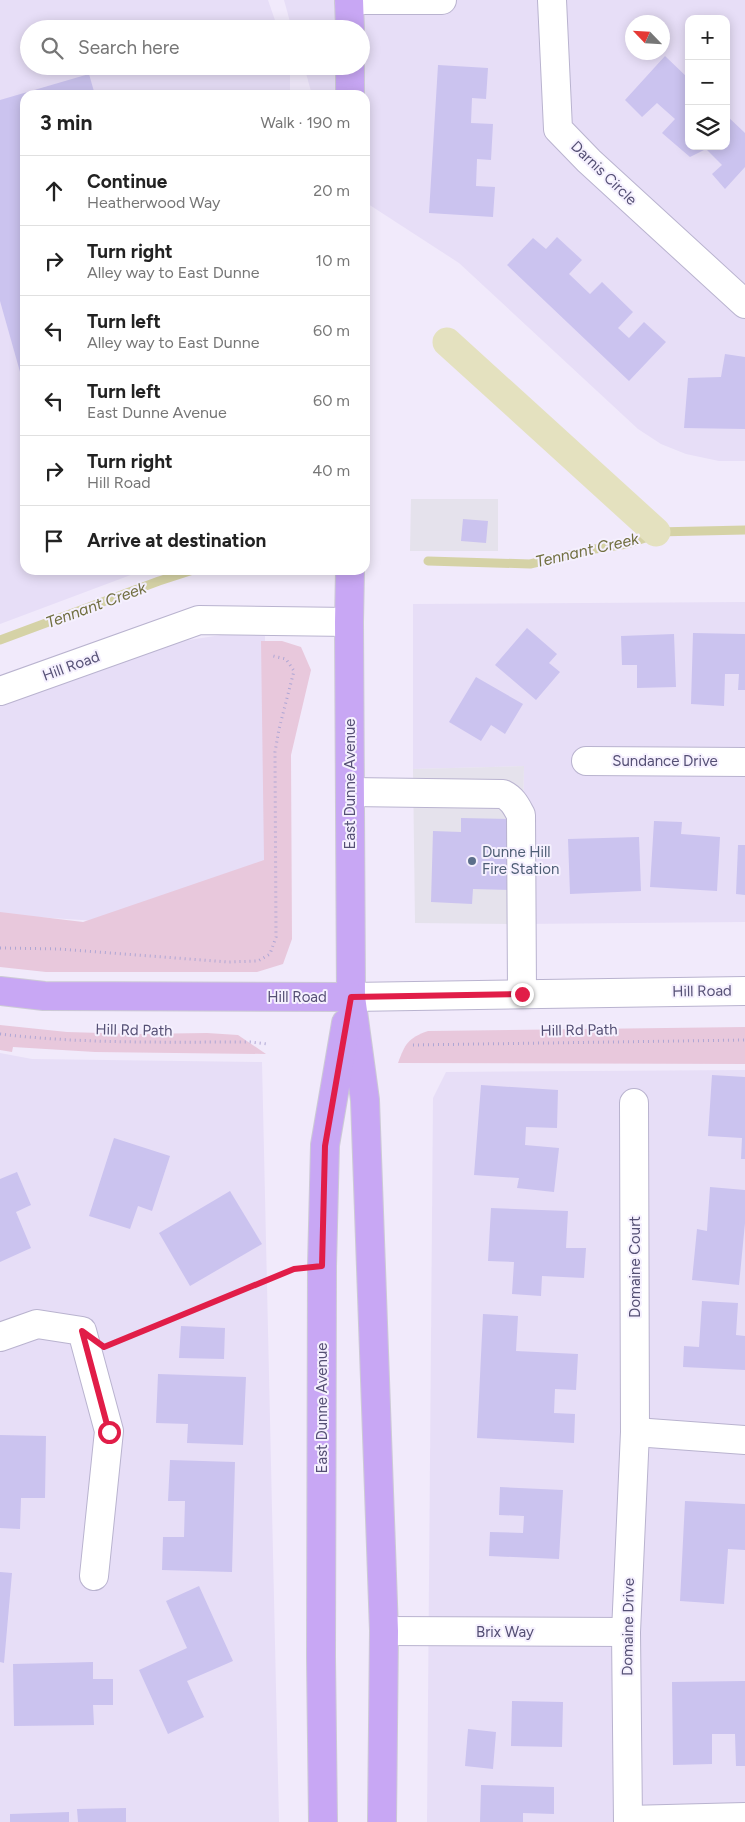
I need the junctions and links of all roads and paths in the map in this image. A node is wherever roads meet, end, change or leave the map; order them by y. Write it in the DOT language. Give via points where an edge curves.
graph roads {
  1 [pos="349,0"];
  2 [pos="442,0"];
  3 [pos="552,0"];
  4 [pos="350,20"];
  5 [pos="350,75"];
  6 [pos="350,90"];
  7 [pos="745,304"];
  8 [pos="350,575"];
  9 [pos="349,622"];
  10 [pos="274,656"];
  11 [pos="0,691"];
  12 [pos="586,761"];
  13 [pos="745,762"];
  14 [pos="350,792"];
  15 [pos="0,948"];
  16 [pos="0,991"];
  17 [pos="745,991"];
  18 [pos="522,994"];
  19 [pos="351,997"];
  20 [pos="0,1034"];
  21 [pos="745,1040"];
  22 [pos="268,1044"];
  23 [pos="413,1045"];
  24 [pos="634,1103"];
  25 [pos="322,1266"];
  26 [pos="82,1331"];
  27 [pos="0,1337"];
  28 [pos="636,1432"];
  29 [pos="745,1440"];
  30 [pos="94,1576"];
  31 [pos="384,1631"];
  32 [pos="626,1632"];
  33 [pos="745,1817"];
  34 [pos="628,1821"];
  35 [pos="323,1822"];
  36 [pos="382,1822"];
  1 -- 2 [label="street"];
  1 -- 4 [label="main road"];
  3 -- 7 [label="street, Darnis Circle" via="558,130"];
  5 -- 6 [label="main road"];
  8 -- 9 [label="main road, East Dunne Avenue"];
  9 -- 11 [label="street, Hill Road" via="199,620"];
  9 -- 14 [label="main road, East Dunne Avenue"];
  10 -- 15 [label="path" via="286,659 294,671 275,752 276,937 270,954 258,961 228,962 59,949"];
  12 -- 13 [label="street, Sundance Drive"];
  14 -- 18 [label="street" via="503,794 516,804 521,815"];
  14 -- 19 [label="main road, East Dunne Avenue"];
  16 -- 19 [label="main road, Hill Road" via="44,996"];
  17 -- 18 [label="street, Hill Road"];
  18 -- 19 [label="street, Hill Road"];
  19 -- 25 [label="main road, East Dunne Avenue" via="325,1146"];
  19 -- 31 [label="main road, East Dunne Avenue" via="365,1100"];
  20 -- 22 [label="path, Hill Rd Path" via="49,1040"];
  21 -- 23 [label="path, Hill Rd Path"];
  24 -- 28 [label="street, Domaine Court"];
  25 -- 26 [label="path" via="294,1269 104,1347"];
  25 -- 35 [label="main road, East Dunne Avenue"];
  26 -- 27 [label="street" via="37,1324"];
  26 -- 30 [label="street" via="109,1432"];
  28 -- 29 [label="street"];
  28 -- 32 [label="street, Domaine Drive"];
  31 -- 32 [label="street, Brix Way"];
  31 -- 36 [label="main road, East Dunne Avenue"];
  32 -- 34 [label="street, Domaine Drive"];
  33 -- 34 [label="street"];
}
